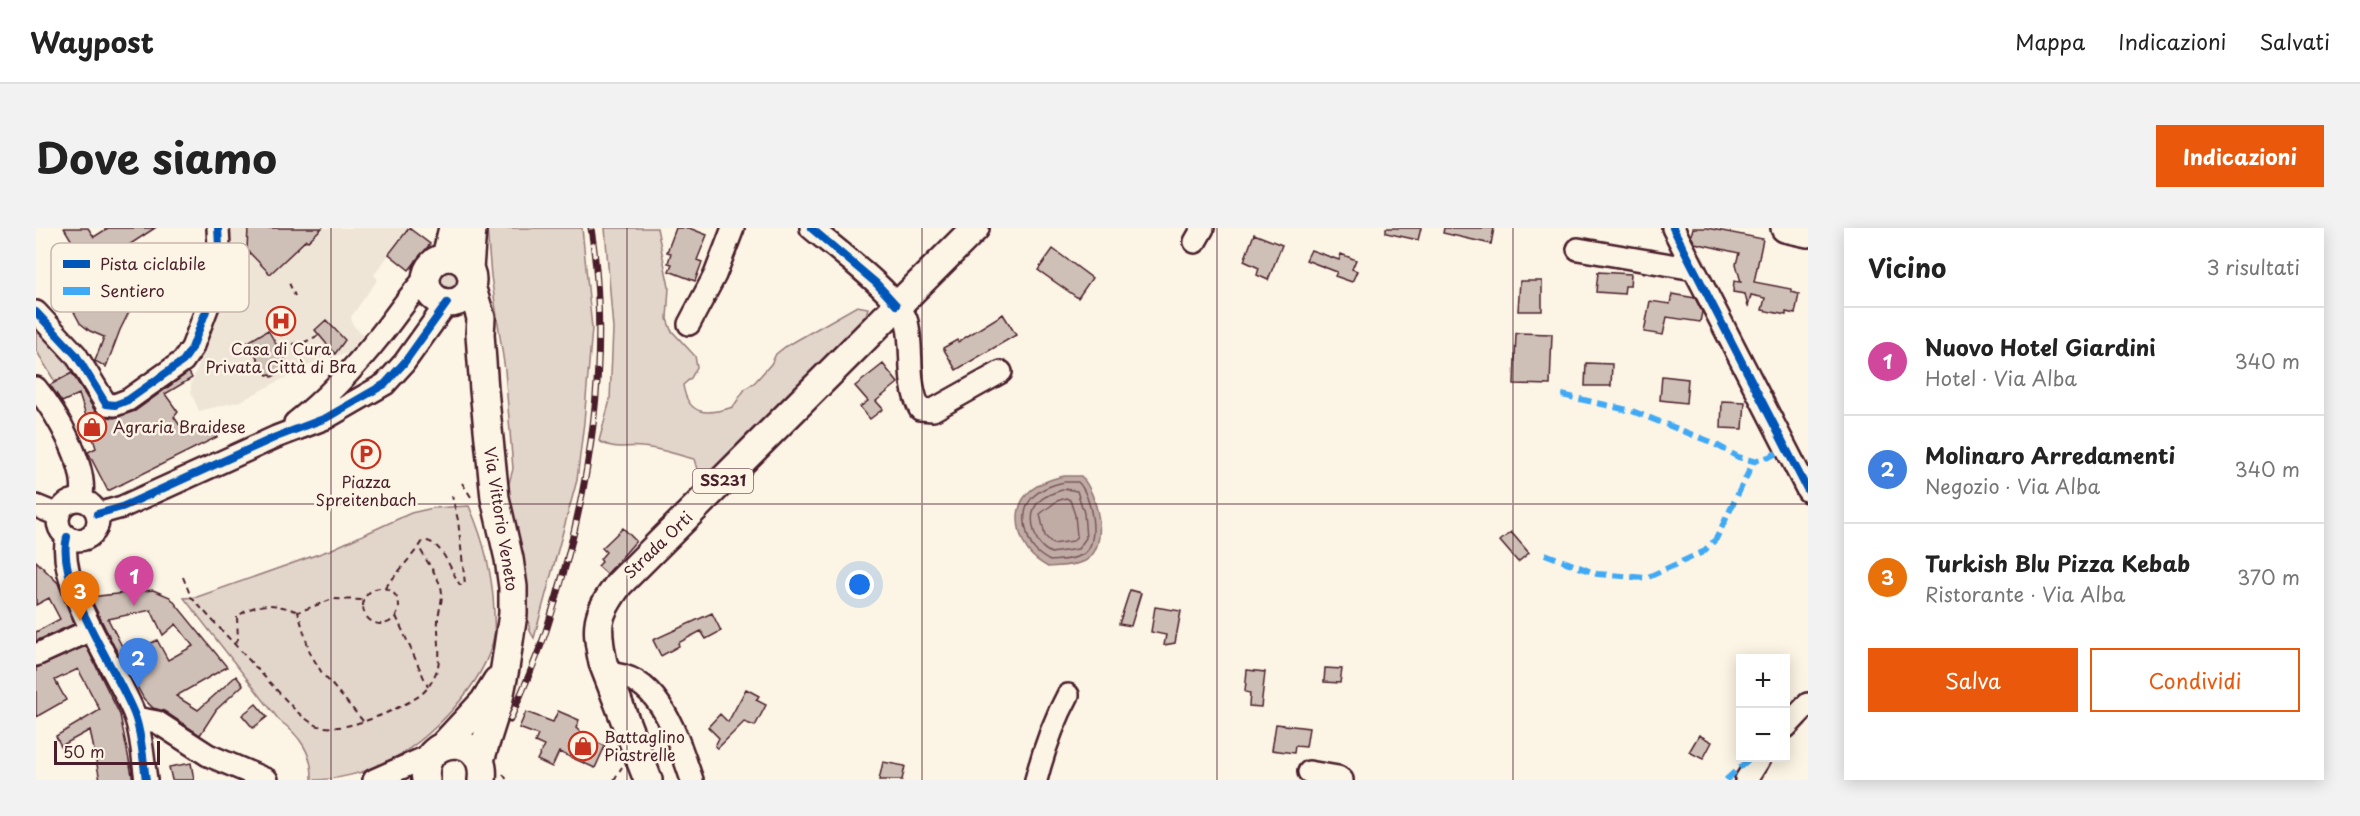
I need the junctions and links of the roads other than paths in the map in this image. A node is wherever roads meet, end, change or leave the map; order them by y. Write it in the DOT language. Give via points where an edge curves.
graph roads {
  1 [pos="219,228"];
  2 [pos="453,228"];
  3 [pos="472,228"];
  4 [pos="733,228"];
  5 [pos="811,228"];
  6 [pos="975,228"];
  7 [pos="1673,228"];
  8 [pos="1785,228"];
  9 [pos="1808,233"];
  10 [pos="219,243"];
  11 [pos="1578,249"];
  12 [pos="1694,269"];
  13 [pos="427,277"];
  14 [pos="458,283"];
  15 [pos="897,305"];
  16 [pos="36,312"];
  17 [pos="206,312"];
  18 [pos="689,324"];
  19 [pos="1001,372"];
  20 [pos="36,383"];
  21 [pos="276,437"];
  22 [pos="1808,491"];
  23 [pos="81,500"];
  24 [pos="36,506"];
  25 [pos="97,514"];
  26 [pos="58,515"];
  27 [pos="67,537"];
  28 [pos="91,630"];
  29 [pos="36,655"];
  30 [pos="505,668"];
  31 [pos="607,674"];
  32 [pos="1068,695"];
  33 [pos="1808,704"];
  34 [pos="136,718"];
  35 [pos="1790,722"];
  36 [pos="1757,762"];
  37 [pos="431,764"];
  38 [pos="484,772"];
  39 [pos="1309,772"];
  40 [pos="146,780"];
  41 [pos="267,780"];
  42 [pos="374,780"];
  43 [pos="392,780"];
  44 [pos="648,780"];
  45 [pos="692,780"];
  46 [pos="1036,780"];
  47 [pos="1342,780"];
  48 [pos="1746,780"];
  1 -- 10 [label="street"];
  2 -- 14 [label="main road"];
  3 -- 14 [label="main road"];
  4 -- 18 [label="street" via="715,275"];
  5 -- 15 [label="street"];
  6 -- 15 [label="main road, Strada Orti / SS231"];
  7 -- 12 [label="street"];
  8 -- 9 [label="main road"];
  11 -- 12 [label="street"];
  12 -- 22 [label="street"];
  13 -- 14 [label="main road" via="433,264"];
  13 -- 21 [label="street" via="318,405"];
  14 -- 21 [label="street" via="404,363 385,384 326,418"];
  14 -- 30 [label="main road, Via Vittorio Veneto" via="480,334 495,498 513,587"];
  15 -- 19 [label="street" via="907,320 914,393 920,409 933,410"];
  15 -- 31 [label="main road, Strada Orti / SS231" via="619,584 603,606 598,622"];
  16 -- 17 [label="street" via="76,355 106,404 115,405 183,361"];
  20 -- 23 [label="street" via="79,462 84,482"];
  21 -- 25 [label="street" via="122,507"];
  23 -- 25 [label="street" via="91,504"];
  23 -- 26 [label="street" via="69,501"];
  24 -- 26 [label="street"];
  25 -- 27 [label="street" via="97,526 90,536 79,540"];
  26 -- 27 [label="street" via="59,527"];
  27 -- 28 [label="street" via="65,551 75,595"];
  28 -- 29 [label="street"];
  28 -- 34 [label="street"];
  30 -- 37 [label="main road, Via Vittorio Veneto" via="484,702"];
  30 -- 38 [label="main road, Via Vittorio Veneto"];
  31 -- 44 [label="main road, Strada Orti / SS231"];
  31 -- 45 [label="street" via="634,680 654,697 673,727"];
  32 -- 46 [label="street" via="1054,720"];
  33 -- 35 [label="street"];
  34 -- 40 [label="street"];
  34 -- 41 [label="street" via="157,722 208,755"];
  36 -- 48 [label="street"];
  37 -- 38 [label="main road" via="460,745 476,753"];
  37 -- 42 [label="street"];
  37 -- 43 [label="street"];
  39 -- 47 [label="street"];
}
